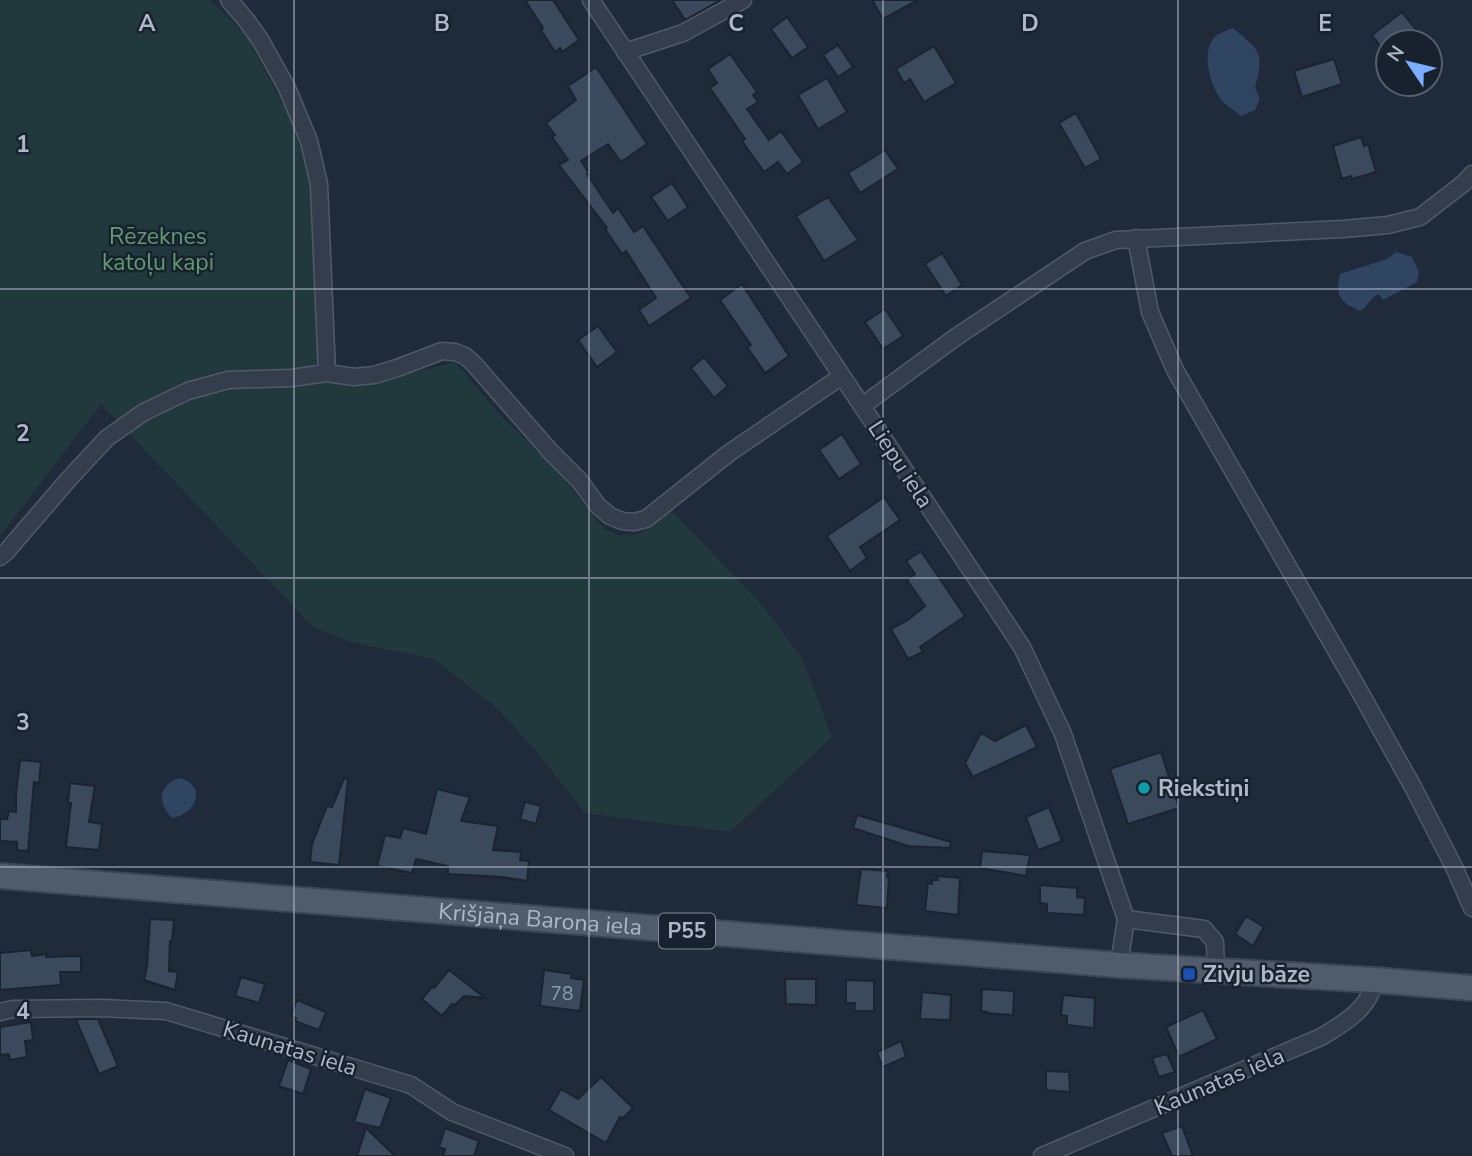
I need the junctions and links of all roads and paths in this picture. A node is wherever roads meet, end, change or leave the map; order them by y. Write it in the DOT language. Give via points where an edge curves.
graph roads {
  1 [pos="229,0"];
  2 [pos="591,0"];
  3 [pos="744,0"];
  4 [pos="625,52"];
  5 [pos="1472,174"];
  6 [pos="1136,238"];
  7 [pos="327,373"];
  8 [pos="842,376"];
  9 [pos="862,406"];
  10 [pos="0,557"];
  11 [pos="0,876"];
  12 [pos="1472,908"];
  13 [pos="1126,919"];
  14 [pos="1119,965"];
  15 [pos="1216,970"];
  16 [pos="1374,980"];
  17 [pos="1472,988"];
  18 [pos="0,1012"];
  19 [pos="565,1156"];
  20 [pos="1042,1156"];
  1 -- 7 [label="street" via="261,41 309,141 319,184"];
  2 -- 4 [label="street, Liepu iela"];
  3 -- 4 [label="street" via="683,33"];
  4 -- 8 [label="street, Liepu iela"];
  5 -- 6 [label="street" via="1419,217 1388,225"];
  6 -- 9 [label="street" via="1085,251"];
  6 -- 12 [label="street" via="1150,312 1174,370 1381,730"];
  7 -- 8 [label="street" via="374,374 442,351 465,356 598,506 610,516 634,522 646,519 729,453"];
  7 -- 10 [label="street" via="228,380 188,391 144,412 107,438"];
  8 -- 9 [label="street, Liepu iela"];
  9 -- 13 [label="street, Liepu iela" via="1022,648 1063,734"];
  11 -- 14 [label="main road, Krišjāņa Barona iela / P55"];
  13 -- 14 [label="street, Liepu iela"];
  13 -- 15 [label="street" via="1204,929 1215,942"];
  14 -- 15 [label="main road, Krišjāņa Barona iela / P55"];
  15 -- 16 [label="main road, Krišjāņa Barona iela / P55"];
  16 -- 17 [label="main road, P55"];
  16 -- 20 [label="street, Kaunatas iela" via="1362,1006 1321,1037"];
  18 -- 19 [label="street, Kaunatas iela" via="166,1010 411,1085 452,1112"];
}
